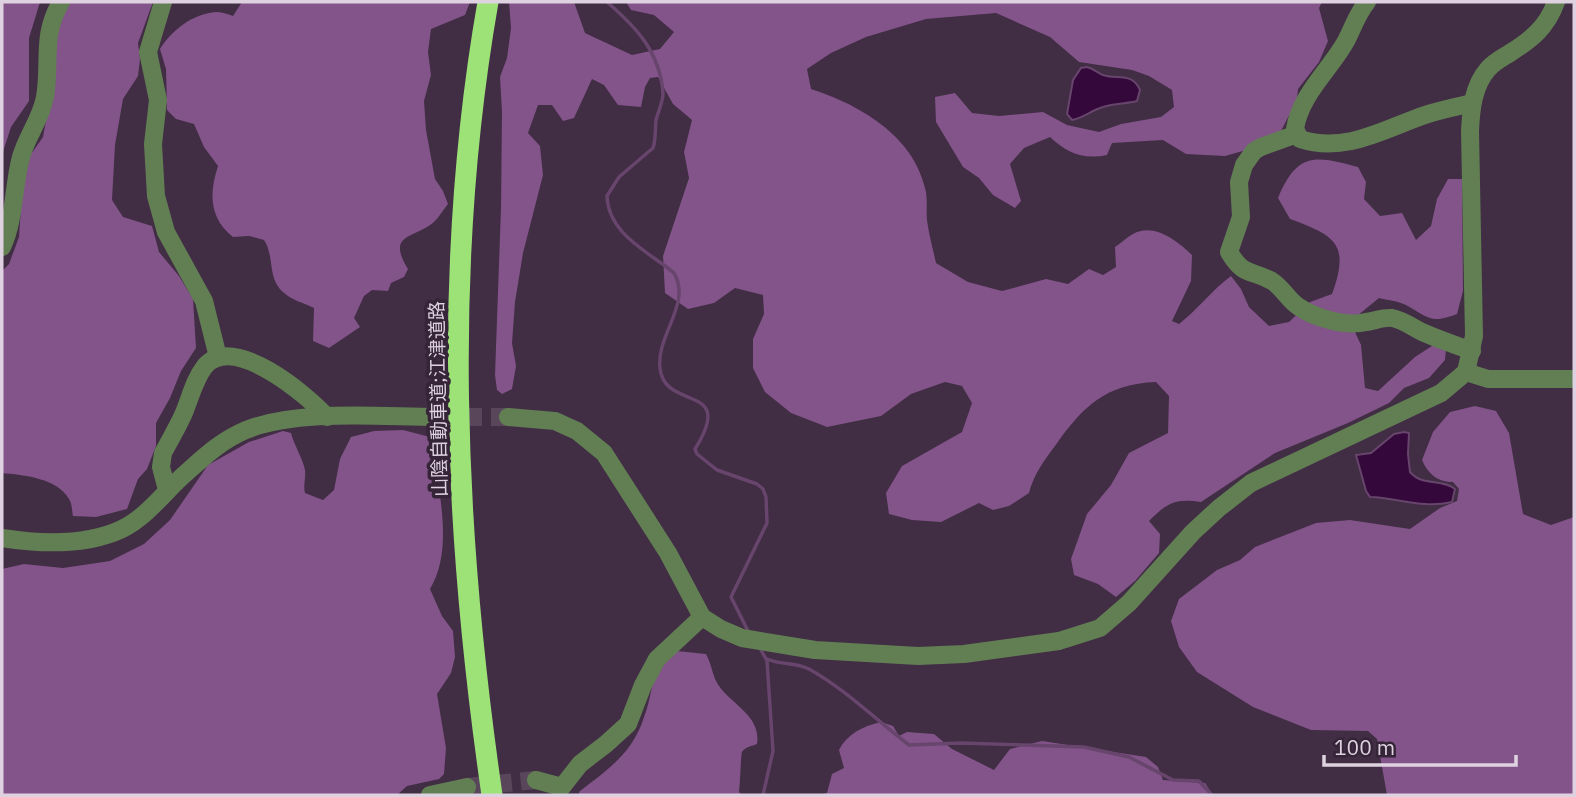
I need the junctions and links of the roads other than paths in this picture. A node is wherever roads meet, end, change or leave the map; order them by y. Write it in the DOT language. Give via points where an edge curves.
graph roads {
  1 [pos="61,2"];
  2 [pos="163,2"];
  3 [pos="1367,2"];
  4 [pos="1556,2"];
  5 [pos="487,6"];
  6 [pos="1472,103"];
  7 [pos="1297,134"];
  8 [pos="2,247"];
  9 [pos="1472,351"];
  10 [pos="218,357"];
  11 [pos="1466,372"];
  12 [pos="1574,379"];
  13 [pos="327,417"];
  14 [pos="437,417"];
  15 [pos="508,417"];
  16 [pos="167,490"];
  17 [pos="2,538"];
  18 [pos="702,617"];
  19 [pos="536,780"];
  20 [pos="467,787"];
  21 [pos="562,791"];
  22 [pos="441,794"];
  23 [pos="492,795"];
  1 -- 8 [label="street" via="47,34 45,97 22,155"];
  2 -- 10 [label="street" via="148,52 158,100 153,144 156,196 166,232 204,301"];
  3 -- 7 [label="street" via="1301,109"];
  4 -- 6 [label="street" via="1536,36 1488,68"];
  5 -- 23 [label="highway, 山陰自動車道;江津道路" via="460,236 458,354 466,573"];
  6 -- 7 [label="street" via="1336,144 1307,141"];
  6 -- 9 [label="street"];
  7 -- 9 [label="street" via="1254,151 1244,165 1239,182 1241,217 1229,252 1237,264 1249,274 1272,281 1299,308 1315,315 1351,323 1395,318"];
  9 -- 11 [label="street"];
  10 -- 13 [label="street" via="248,360 310,398"];
  10 -- 16 [label="street" via="200,373 163,453"];
  11 -- 12 [label="street" via="1488,379"];
  11 -- 18 [label="street" via="1441,393 1251,484 1193,532 1116,617 1074,637 964,654 882,656 742,638"];
  13 -- 14 [label="street"];
  13 -- 16 [label="street" via="270,423 233,436 215,446"];
  15 -- 18 [label="street" via="555,421 577,430 604,453"];
  16 -- 17 [label="street" via="140,517 100,536 44,543"];
  18 -- 21 [label="street" via="657,659 628,724 580,764"];
  19 -- 21 [label="street"];
  20 -- 22 [label="street"];
}
